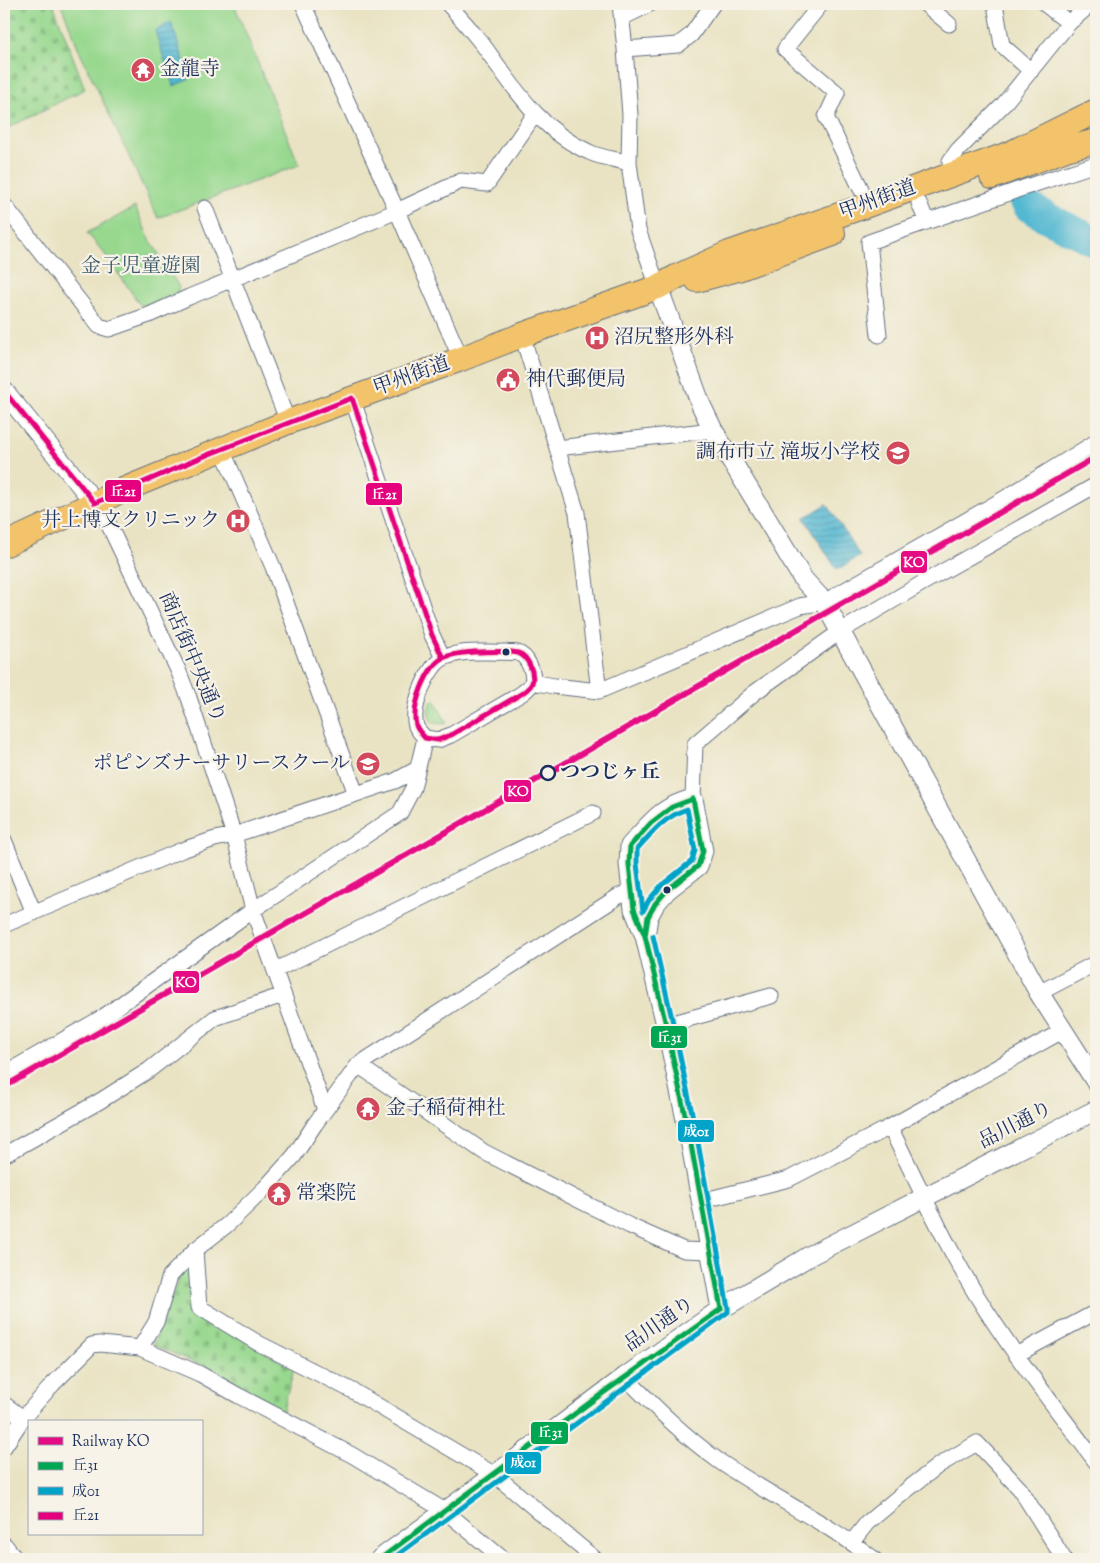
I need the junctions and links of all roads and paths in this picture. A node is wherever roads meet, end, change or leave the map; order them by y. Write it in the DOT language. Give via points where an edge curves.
graph roads {
  1 [pos="303,4"];
  2 [pos="448,4"];
  3 [pos="650,4"];
  4 [pos="713,4"];
  5 [pos="821,4"];
  6 [pos="925,4"];
  7 [pos="995,4"];
  8 [pos="1045,4"];
  9 [pos="1091,4"];
  10 [pos="621,11"];
  11 [pos="1069,23"];
  12 [pos="949,24"];
  13 [pos="625,49"];
  14 [pos="1031,71"];
  15 [pos="1096,111"];
  16 [pos="535,114"];
  17 [pos="1096,141"];
  18 [pos="630,163"];
  19 [pos="1096,164"];
  20 [pos="952,174"];
  21 [pos="861,189"];
  22 [pos="4,205"];
  23 [pos="205,208"];
  24 [pos="396,211"];
  25 [pos="923,212"];
  26 [pos="234,278"];
  27 [pos="658,287"];
  28 [pos="522,335"];
  29 [pos="879,335"];
  30 [pos="461,359"];
  31 [pos="4,391"];
  32 [pos="352,398"];
  33 [pos="288,422"];
  34 [pos="713,430"];
  35 [pos="1096,442"];
  36 [pos="557,448"];
  37 [pos="222,449"];
  38 [pos="1096,485"];
  39 [pos="95,503"];
  40 [pos="4,545"];
  41 [pos="824,602"];
  42 [pos="841,631"];
  43 [pos="443,658"];
  44 [pos="532,682"];
  45 [pos="599,691"];
  46 [pos="425,738"];
  47 [pos="417,769"];
  48 [pos="356,794"];
  49 [pos="693,799"];
  50 [pos="593,812"];
  51 [pos="234,836"];
  52 [pos="4,840"];
  53 [pos="632,892"];
  54 [pos="253,910"];
  55 [pos="34,913"];
  56 [pos="4,925"];
  57 [pos="646,936"];
  58 [pos="1096,963"];
  59 [pos="276,970"];
  60 [pos="1039,993"];
  61 [pos="283,994"];
  62 [pos="771,996"];
  63 [pos="666,1025"];
  64 [pos="1064,1030"];
  65 [pos="358,1065"];
  66 [pos="4,1074"];
  67 [pos="1096,1082"];
  68 [pos="325,1110"];
  69 [pos="1096,1110"];
  70 [pos="890,1127"];
  71 [pos="4,1155"];
  72 [pos="925,1198"];
  73 [pos="701,1201"];
  74 [pos="195,1250"];
  75 [pos="710,1251"];
  76 [pos="721,1309"];
  77 [pos="1096,1312"];
  78 [pos="140,1348"];
  79 [pos="1016,1355"];
  80 [pos="625,1378"];
  81 [pos="4,1404"];
  82 [pos="23,1418"];
  83 [pos="4,1447"];
  84 [pos="1096,1462"];
  85 [pos="495,1475"];
  86 [pos="445,1511"];
  87 [pos="852,1542"];
  88 [pos="4,1547"];
  89 [pos="13,1559"];
  90 [pos="380,1559"];
  91 [pos="503,1559"];
  92 [pos="595,1559"];
  93 [pos="874,1559"];
  94 [pos="1064,1559"];
  1 -- 24 [label="street"];
  2 -- 16 [label="street"];
  3 -- 10 [label="street"];
  4 -- 13 [label="street" via="691,35 678,45"];
  5 -- 21 [label="street" via="785,49 837,92 826,118"];
  6 -- 12 [label="street"];
  7 -- 14 [label="street" via="1002,46"];
  8 -- 11 [label="street"];
  9 -- 11 [label="street"];
  10 -- 13 [label="street"];
  11 -- 14 [label="street"];
  13 -- 18 [label="street"];
  14 -- 20 [label="street" via="1003,105 958,150 950,161"];
  15 -- 20 [label="highway, 甲州街道" via="1011,153"];
  16 -- 18 [label="street" via="562,137 590,153"];
  16 -- 24 [label="street" via="487,184 461,181"];
  17 -- 25 [label="highway, 甲州街道" via="1066,149"];
  18 -- 27 [label="street" via="638,230"];
  19 -- 25 [label="street" via="1019,189"];
  20 -- 27 [label="highway, 甲州街道" via="729,253"];
  22 -- 26 [label="street" via="98,326 109,330"];
  23 -- 26 [label="street"];
  24 -- 26 [label="street"];
  24 -- 30 [label="street"];
  25 -- 27 [label="highway, 甲州街道" via="681,285"];
  25 -- 29 [label="street" via="869,242"];
  26 -- 33 [label="street"];
  27 -- 28 [label="highway, 甲州街道"];
  27 -- 34 [label="street" via="701,406"];
  28 -- 30 [label="highway, 甲州街道"];
  28 -- 36 [label="street"];
  30 -- 32 [label="highway, 甲州街道"];
  31 -- 39 [label="street"];
  32 -- 33 [label="highway, 甲州街道"];
  32 -- 43 [label="street" via="432,635"];
  33 -- 37 [label="highway, 甲州街道"];
  34 -- 36 [label="street"];
  34 -- 41 [label="street" via="803,579"];
  35 -- 41 [label="street"];
  36 -- 45 [label="street" via="577,513"];
  37 -- 39 [label="highway, 甲州街道"];
  37 -- 48 [label="street" via="273,567"];
  38 -- 42 [label="street"];
  39 -- 40 [label="highway, 甲州街道"];
  39 -- 51 [label="street, 商店街中央通り" via="110,528 190,698"];
  41 -- 42 [label="street"];
  41 -- 45 [label="street" via="800,606"];
  42 -- 49 [label="street" via="754,693 695,744"];
  42 -- 60 [label="street"];
  43 -- 44 [label="street" via="458,653 518,653 527,660"];
  43 -- 46 [label="street" via="433,667 419,694 416,728"];
  44 -- 45 [label="street"];
  44 -- 46 [label="street" via="521,694 451,735 438,740"];
  46 -- 47 [label="street"];
  47 -- 48 [label="street"];
  47 -- 54 [label="street" via="413,788 400,813"];
  48 -- 51 [label="street"];
  49 -- 53 [label="street" via="657,815 630,846"];
  49 -- 57 [label="street" via="703,851 698,866 667,890 655,904 648,917"];
  50 -- 59 [label="street"];
  51 -- 54 [label="street, 商店街中央通り"];
  51 -- 55 [label="street" via="182,850"];
  52 -- 55 [label="street"];
  53 -- 57 [label="street" via="634,909"];
  53 -- 65 [label="street" via="619,896"];
  54 -- 59 [label="street, 商店街中央通り"];
  54 -- 66 [label="street" via="103,1017"];
  55 -- 56 [label="street"];
  57 -- 63 [label="street"];
  58 -- 60 [label="street"];
  59 -- 61 [label="street, 商店街中央通り"];
  60 -- 64 [label="street"];
  61 -- 68 [label="street, 商店街中央通り"];
  61 -- 71 [label="street" via="215,1018 149,1070"];
  62 -- 63 [label="street"];
  63 -- 73 [label="street"];
  64 -- 67 [label="street"];
  64 -- 70 [label="street"];
  65 -- 68 [label="street"];
  65 -- 75 [label="street" via="484,1152 684,1250"];
  68 -- 74 [label="street" via="294,1156 265,1188"];
  69 -- 72 [label="street, 品川通り"];
  70 -- 72 [label="street"];
  70 -- 73 [label="street" via="789,1179"];
  72 -- 76 [label="street, 品川通り" via="811,1255"];
  72 -- 79 [label="street" via="961,1268"];
  73 -- 75 [label="street"];
  74 -- 78 [label="street" via="170,1276 156,1322"];
  74 -- 85 [label="street" via="199,1307 258,1343 354,1391"];
  75 -- 76 [label="street"];
  76 -- 80 [label="street, 品川通り"];
  77 -- 79 [label="street"];
  78 -- 82 [label="street" via="92,1345"];
  78 -- 86 [label="street" via="200,1374 352,1455"];
  79 -- 84 [label="street"];
  80 -- 85 [label="street, 品川通り"];
  80 -- 87 [label="street" via="674,1426 719,1461"];
  81 -- 82 [label="street"];
  82 -- 83 [label="street"];
  85 -- 86 [label="street, 品川通り"];
  85 -- 92 [label="street"];
  86 -- 90 [label="street, 品川通り"];
  86 -- 91 [label="street"];
  87 -- 93 [label="street"];
  87 -- 94 [label="street" via="867,1524 939,1465 977,1443 1020,1490"];
  88 -- 89 [label="street"];
}
